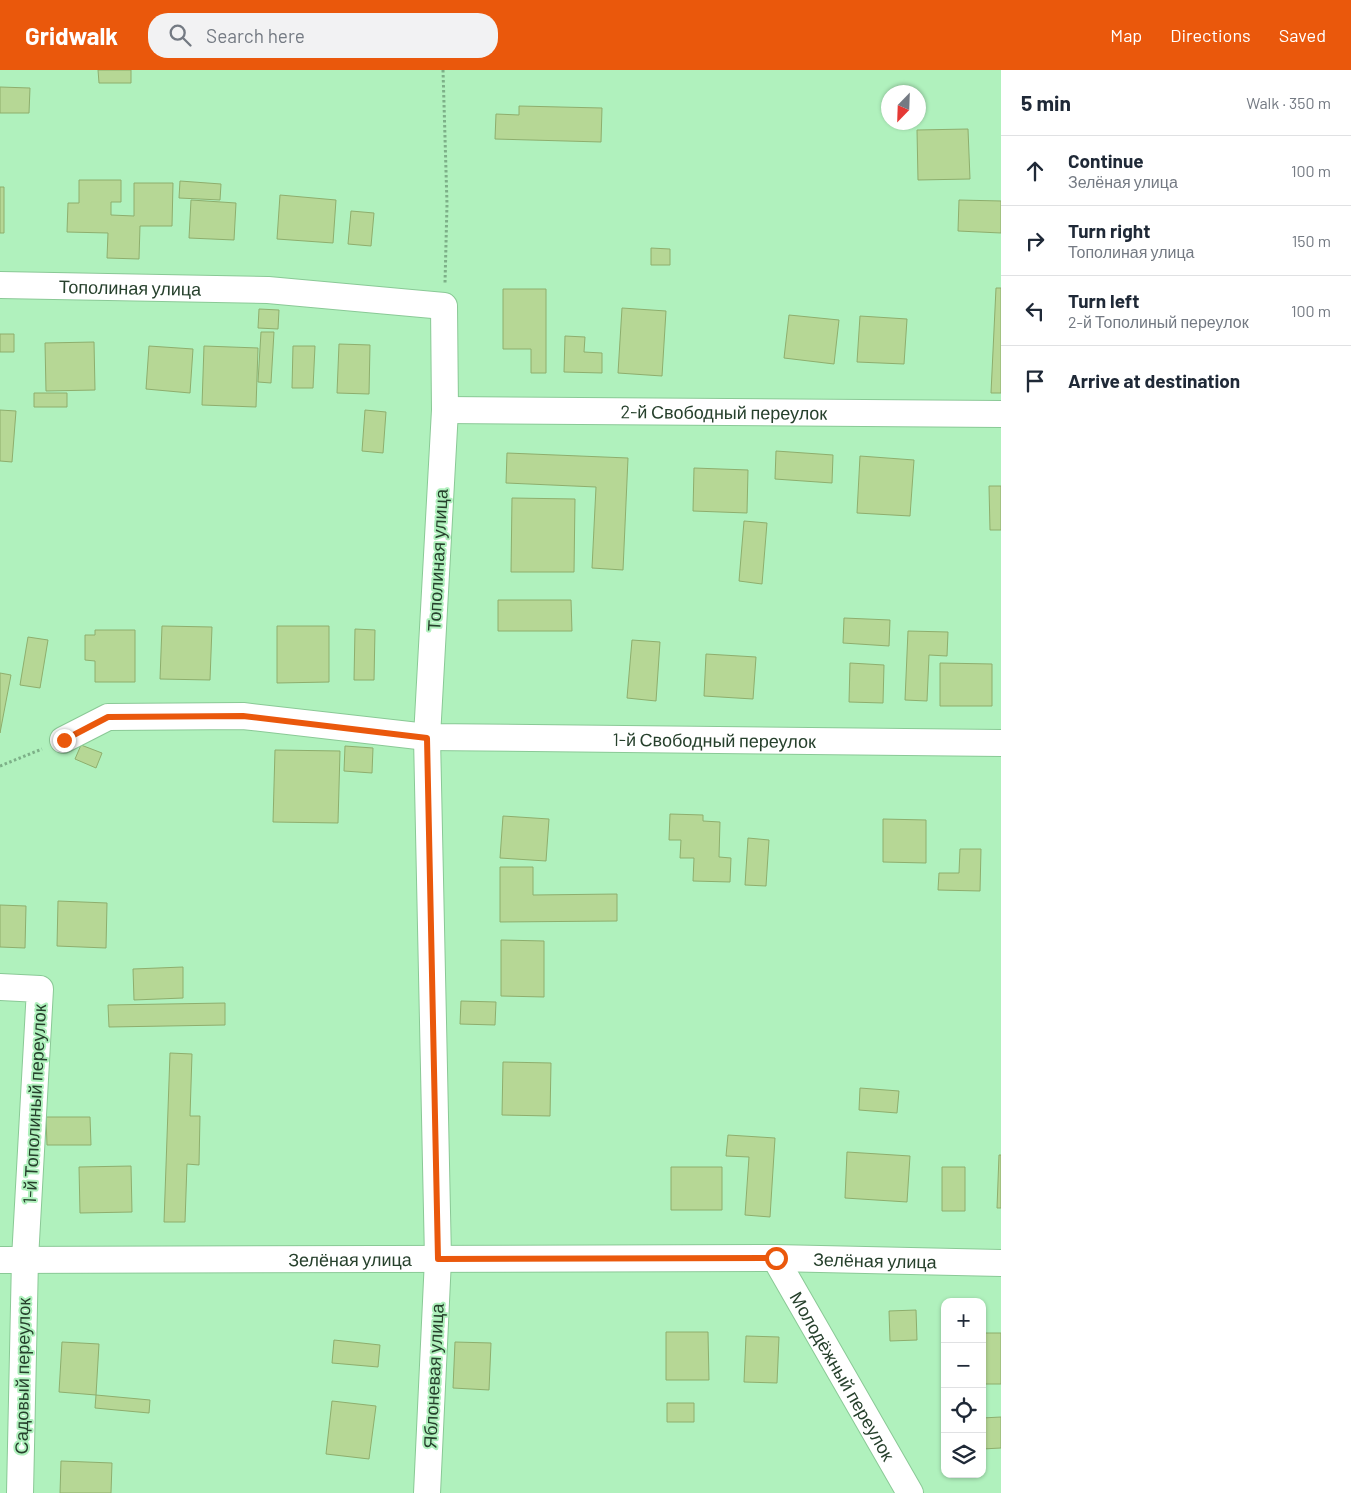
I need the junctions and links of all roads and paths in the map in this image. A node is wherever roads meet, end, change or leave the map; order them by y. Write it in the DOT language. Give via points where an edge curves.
graph roads {
  1 [pos="443,70"];
  2 [pos="0,285"];
  3 [pos="444,306"];
  4 [pos="446,410"];
  5 [pos="1001,414"];
  6 [pos="427,738"];
  7 [pos="64,740"];
  8 [pos="1001,743"];
  9 [pos="0,766"];
  10 [pos="0,986"];
  11 [pos="776,1258"];
  12 [pos="438,1259"];
  13 [pos="13,1260"];
  14 [pos="1001,1263"];
  15 [pos="20,1493"];
  16 [pos="427,1493"];
  17 [pos="910,1493"];
  1 -- 3 [label="path" via="447,204"];
  2 -- 3 [label="street, Тополиная улица" via="268,290"];
  3 -- 4 [label="street, Тополиная улица"];
  4 -- 5 [label="street, 2-й Свободный переулок"];
  4 -- 6 [label="street, Тополиная улица"];
  6 -- 7 [label="street, 1-й Свободный переулок" via="243,716 108,717"];
  6 -- 8 [label="street, 1-й Свободный переулок"];
  6 -- 12 [label="street, Тополиная улица"];
  7 -- 9 [label="path"];
  10 -- 13 [label="street, 1-й Тополиный переулок" via="40,989"];
  11 -- 12 [label="street, Зелёная улица"];
  11 -- 14 [label="street, Зелёная улица"];
  11 -- 17 [label="street, Молодёжный переулок"];
  12 -- 13 [label="street, Зелёная улица"];
  12 -- 16 [label="street, Яблоневая улица"];
  13 -- 15 [label="street, Садовый переулок"];
}
